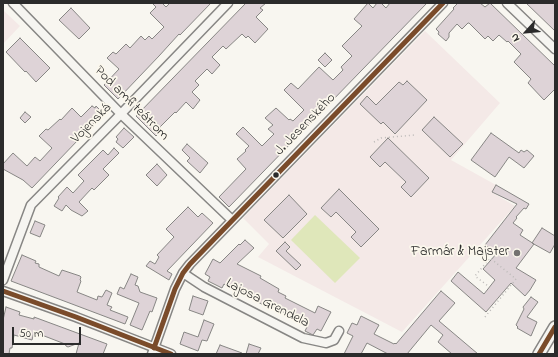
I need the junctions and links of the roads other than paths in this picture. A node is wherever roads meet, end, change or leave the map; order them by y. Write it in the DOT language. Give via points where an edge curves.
graph roads {
  1 [pos="13,3"];
  2 [pos="228,3"];
  3 [pos="443,3"];
  4 [pos="507,3"];
  5 [pos="555,49"];
  6 [pos="121,114"];
  7 [pos="232,220"];
  8 [pos="183,273"];
  9 [pos="3,280"];
  10 [pos="3,291"];
  11 [pos="555,327"];
  12 [pos="339,331"];
  13 [pos="153,351"];
  14 [pos="171,354"];
  15 [pos="539,354"];
  1 -- 6 [label="street, Pod amfiteátrom"];
  2 -- 6 [label="street, Vojenská"];
  3 -- 7 [label="street, J. Jesenského"];
  4 -- 5 [label="street"];
  6 -- 7 [label="street, Pod amfiteátrom"];
  6 -- 9 [label="street, Vojenská" via="31,205"];
  7 -- 8 [label="street, J. Jesenského"];
  8 -- 12 [label="street, Lajosa Grendela" via="303,338 326,343 334,340"];
  8 -- 13 [label="street, J. Jesenského" via="175,288"];
  10 -- 13 [label="street" via="76,317"];
  11 -- 15 [label="street"];
  13 -- 14 [label="street"];
}
